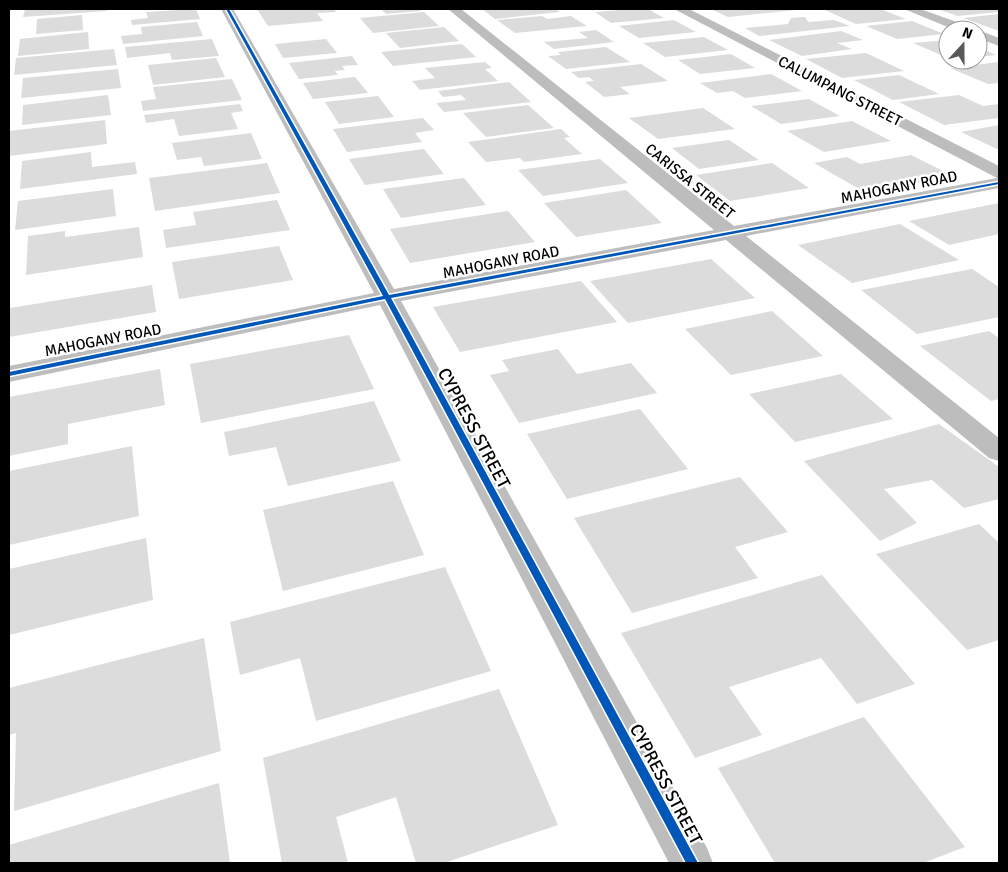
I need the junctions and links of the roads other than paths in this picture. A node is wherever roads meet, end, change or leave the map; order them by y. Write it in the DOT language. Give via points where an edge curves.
graph roads {
  1 [pos="227,9"];
  2 [pos="454,9"];
  3 [pos="680,9"];
  4 [pos="910,9"];
  5 [pos="940,20"];
  6 [pos="999,173"];
  7 [pos="999,182"];
  8 [pos="732,233"];
  9 [pos="387,297"];
  10 [pos="9,374"];
  11 [pos="999,452"];
  12 [pos="692,863"];
  1 -- 9 [label="street, CYPRESS STREET"];
  2 -- 8 [label="street, CARISSA STREET"];
  3 -- 6 [label="street, CALUMPANG STREET"];
  4 -- 5 [label="street"];
  7 -- 8 [label="street, MAHOGANY ROAD"];
  8 -- 9 [label="street, MAHOGANY ROAD"];
  8 -- 11 [label="street, CARISSA STREET"];
  9 -- 10 [label="street, MAHOGANY ROAD"];
  9 -- 12 [label="street, CYPRESS STREET"];
}
